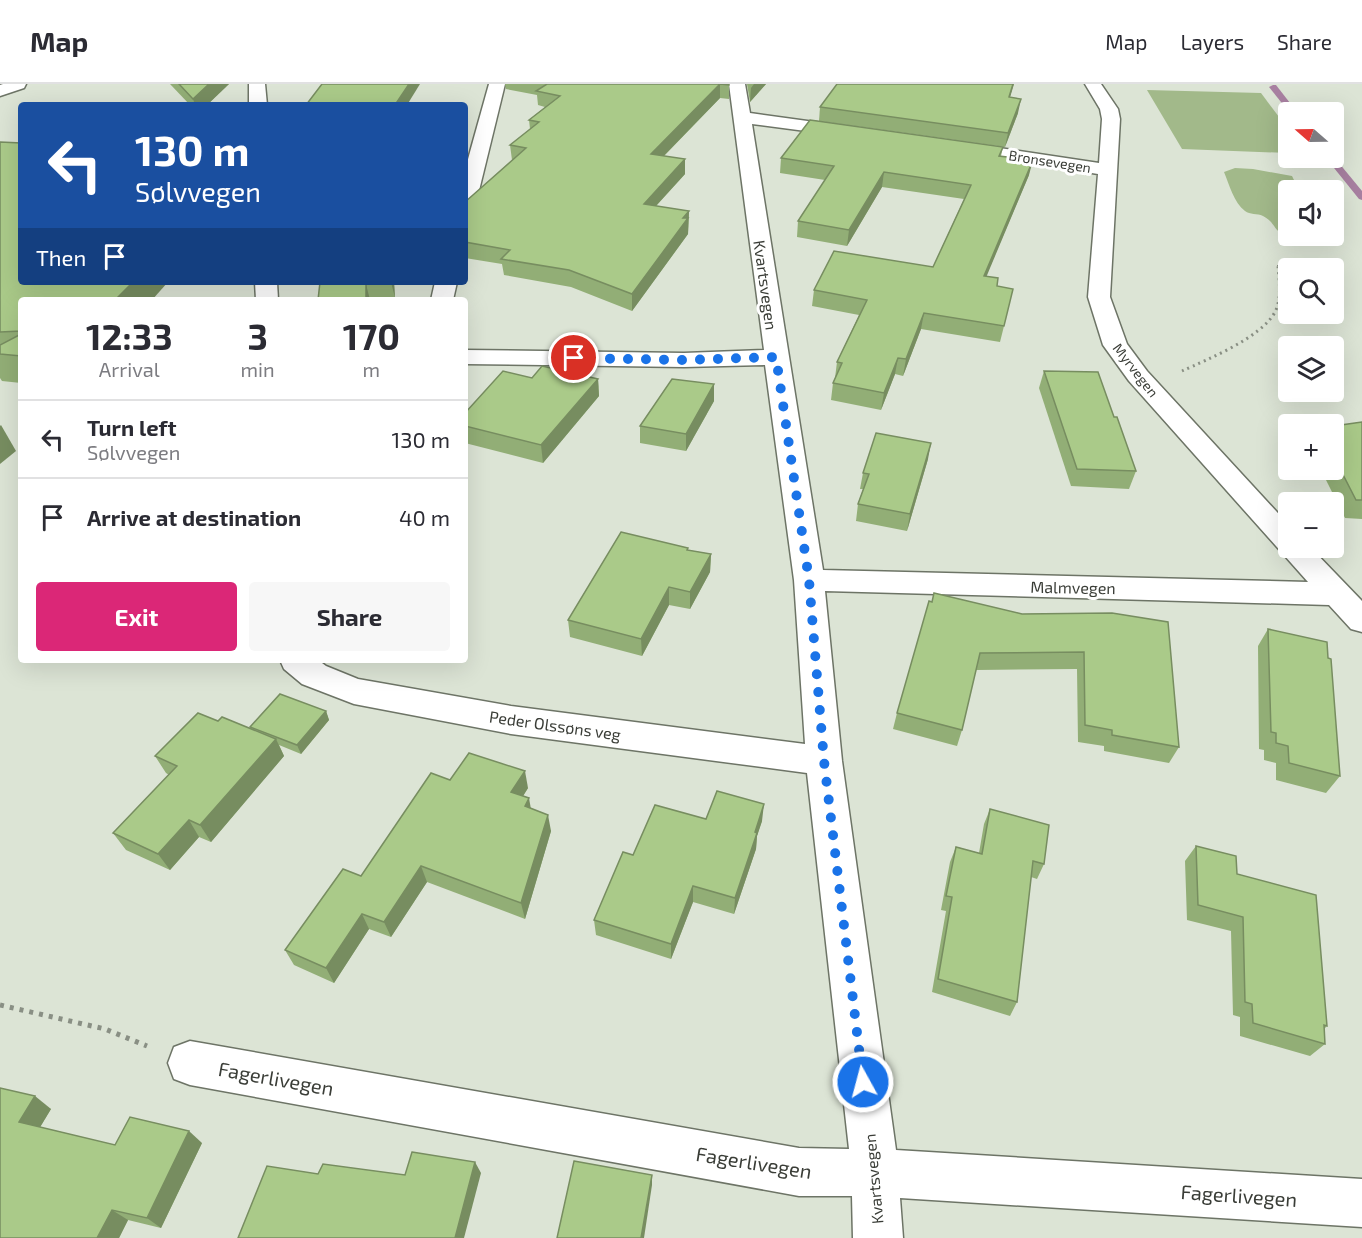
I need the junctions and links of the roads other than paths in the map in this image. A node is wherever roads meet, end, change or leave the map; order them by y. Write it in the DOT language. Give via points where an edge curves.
graph roads {
  1 [pos="18,84"];
  2 [pos="257,84"];
  3 [pos="497,84"];
  4 [pos="737,84"];
  5 [pos="1093,84"];
  6 [pos="0,91"];
  7 [pos="258,102"];
  8 [pos="741,117"];
  9 [pos="871,135"];
  10 [pos="942,144"];
  11 [pos="1108,170"];
  12 [pos="468,195"];
  13 [pos="468,357"];
  14 [pos="776,357"];
  15 [pos="1278,531"];
  16 [pos="1303,558"];
  17 [pos="809,580"];
  18 [pos="1336,594"];
  19 [pos="1362,621"];
  20 [pos="300,663"];
  21 [pos="824,761"];
  22 [pos="190,1063"];
  23 [pos="875,1173"];
  24 [pos="1362,1203"];
  25 [pos="878,1238"];
  1 -- 6 [label="street"];
  2 -- 7 [label="street"];
  3 -- 12 [label="street"];
  4 -- 8 [label="street, Kvartsvegen"];
  5 -- 11 [label="street, Myrvegen" via="1111,119"];
  8 -- 9 [label="street"];
  8 -- 14 [label="street, Kvartsvegen"];
  10 -- 11 [label="street, Bronsevegen"];
  11 -- 15 [label="street, Myrvegen" via="1099,297 1114,345"];
  13 -- 14 [label="street"];
  14 -- 17 [label="street, Kvartsvegen"];
  16 -- 18 [label="street"];
  17 -- 18 [label="street, Malmvegen"];
  17 -- 21 [label="street, Kvartsvegen"];
  18 -- 19 [label="street"];
  20 -- 21 [label="street, Peder Olssøns veg" via="314,675 354,691 512,720"];
  21 -- 23 [label="street, Kvartsvegen"];
  22 -- 23 [label="street, Fagerlivegen" via="799,1173"];
  23 -- 24 [label="street, Fagerlivegen"];
  23 -- 25 [label="street, Kvartsvegen"];
}
